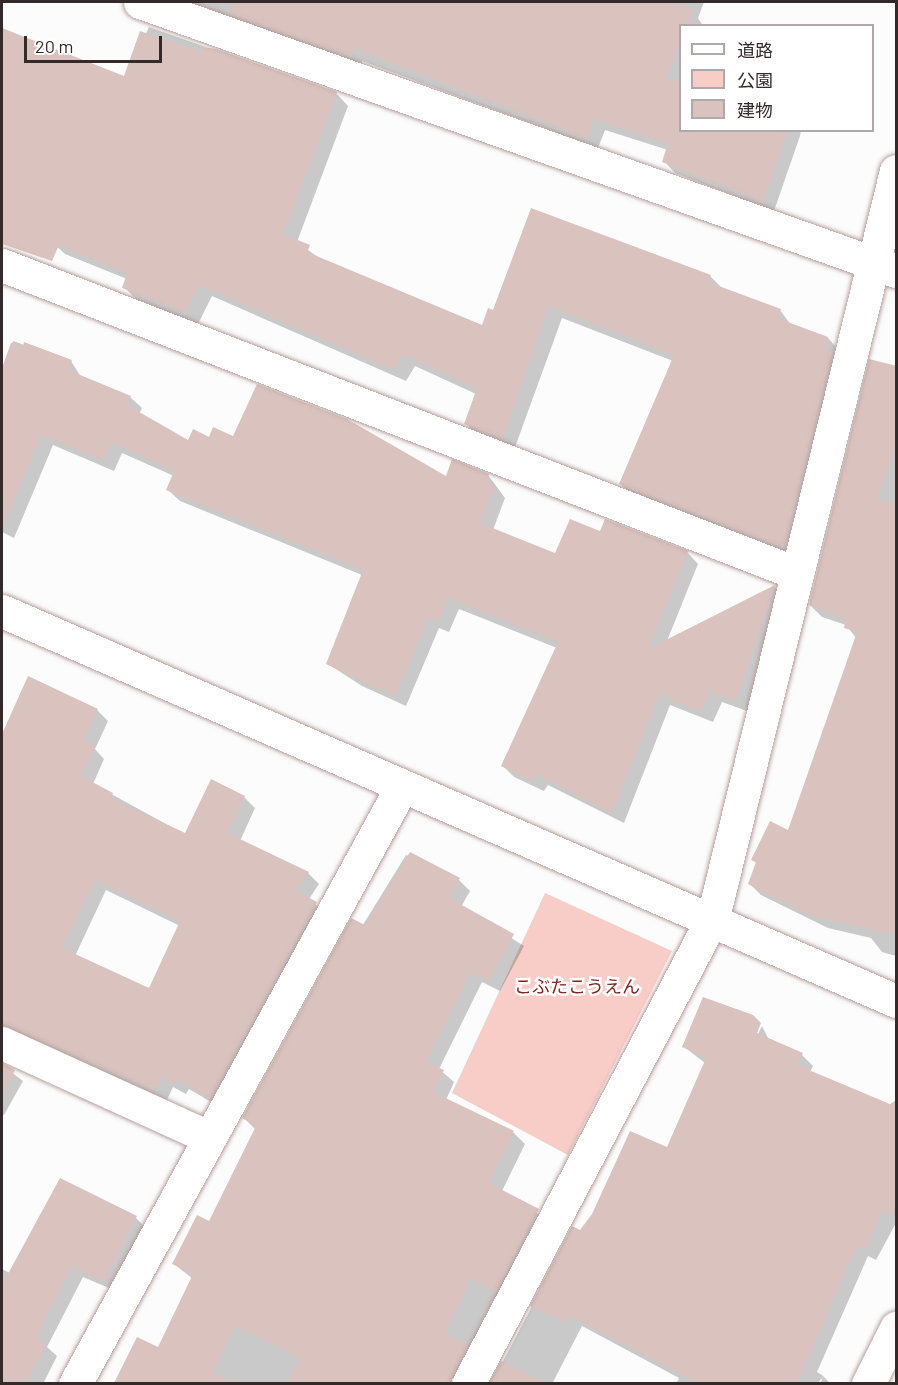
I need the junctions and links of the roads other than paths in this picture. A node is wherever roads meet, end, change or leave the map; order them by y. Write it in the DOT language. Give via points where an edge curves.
graph roads {
  1 [pos="140,2"];
  2 [pos="897,171"];
  3 [pos="2,265"];
  4 [pos="886,267"];
  5 [pos="796,573"];
  6 [pos="2,611"];
  7 [pos="401,788"];
  8 [pos="713,917"];
  9 [pos="897,1001"];
  10 [pos="2,1043"];
  11 [pos="208,1137"];
  12 [pos="897,1328"];
  13 [pos="75,1383"];
  14 [pos="468,1383"];
  15 [pos="868,1383"];
  1 -- 4 [label="street"];
  2 -- 4 [label="street"];
  3 -- 5 [label="street"];
  4 -- 5 [label="street"];
  5 -- 8 [label="street"];
  6 -- 7 [label="street"];
  7 -- 8 [label="street"];
  7 -- 11 [label="street"];
  8 -- 9 [label="street"];
  8 -- 14 [label="street"];
  10 -- 11 [label="street"];
  11 -- 13 [label="street"];
  12 -- 15 [label="street"];
}
